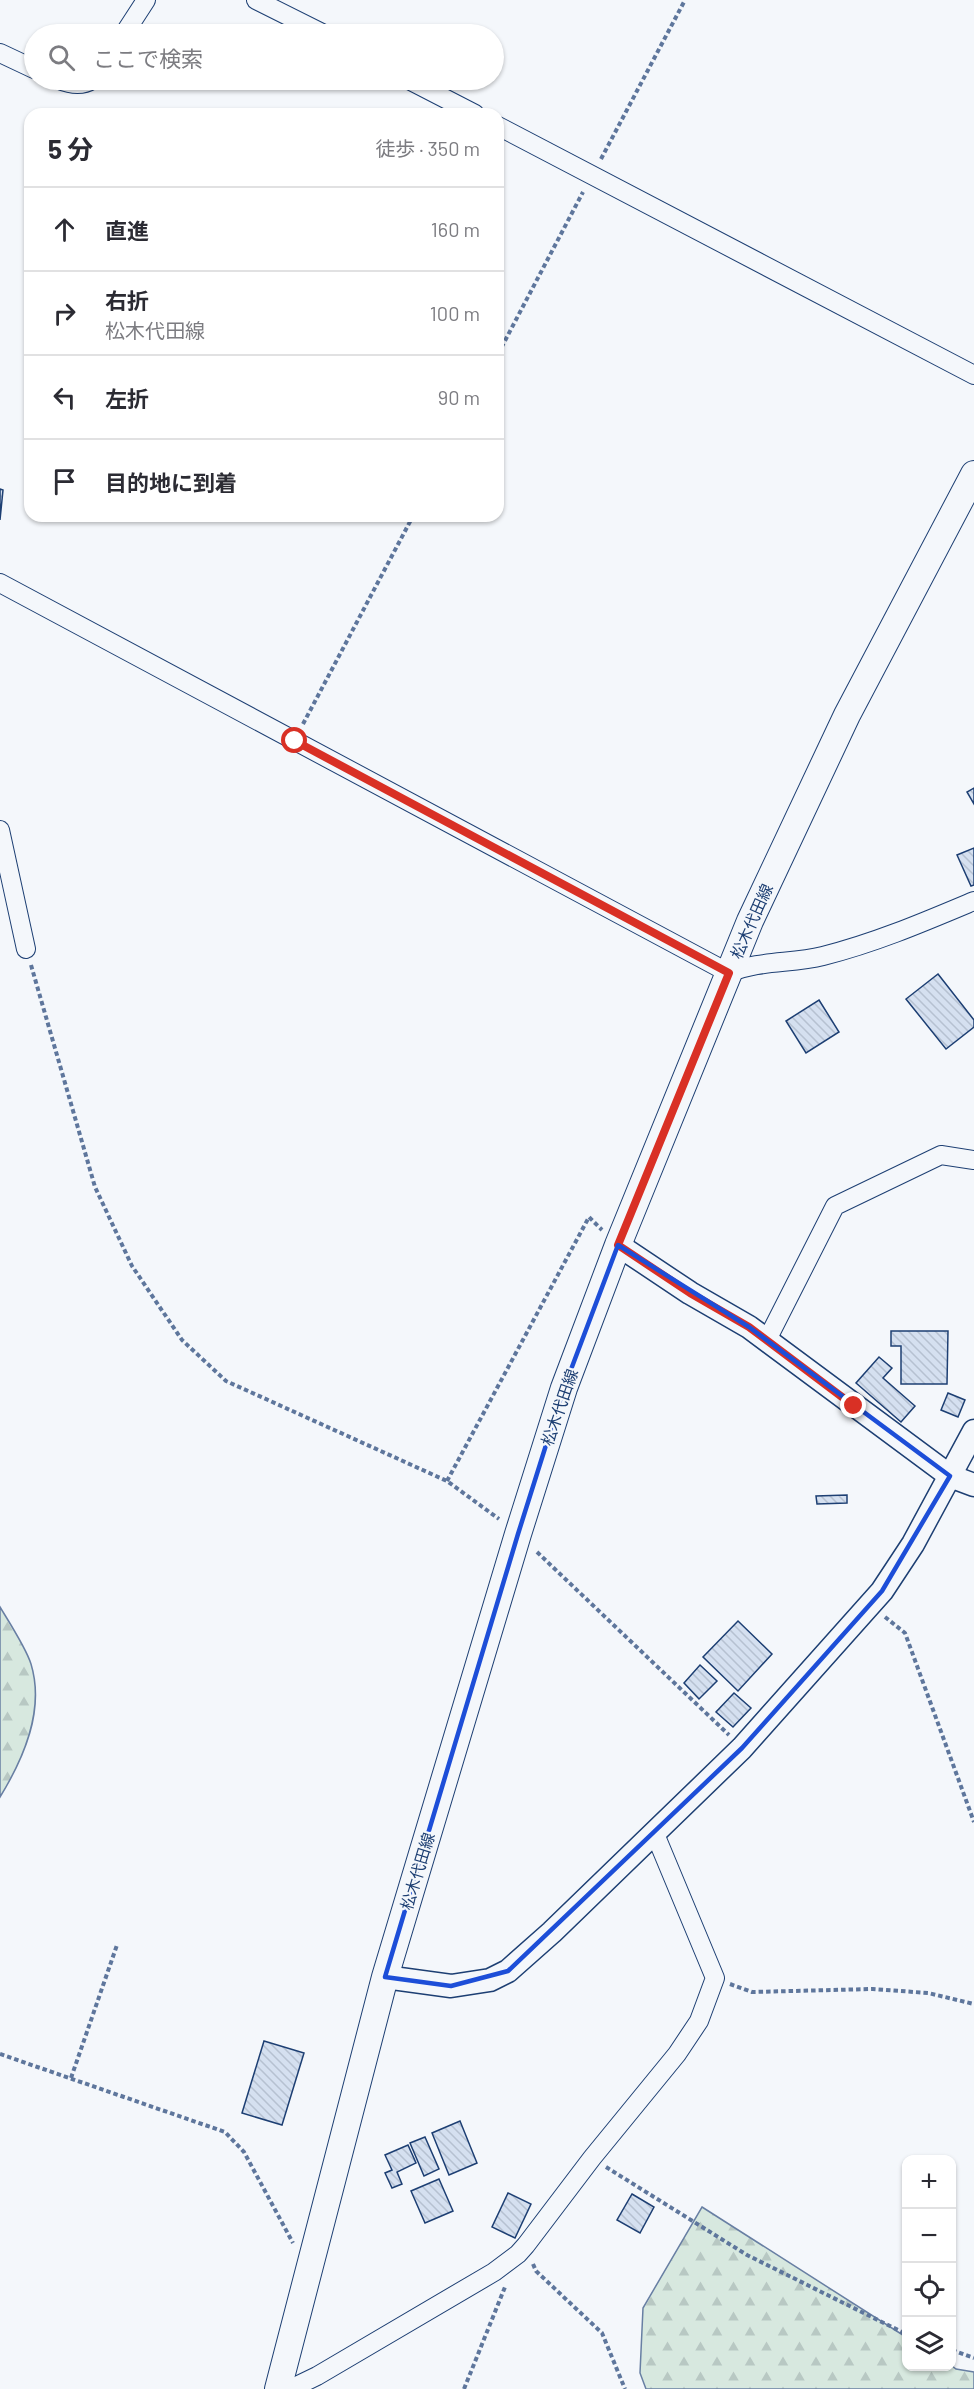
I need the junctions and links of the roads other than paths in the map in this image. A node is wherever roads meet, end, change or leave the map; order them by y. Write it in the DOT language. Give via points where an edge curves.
graph roads {
  1 [pos="146,0"];
  2 [pos="256,0"];
  3 [pos="130,24"];
  4 [pos="304,24"];
  5 [pos="0,53"];
  6 [pos="24,64"];
  7 [pos="428,90"];
  8 [pos="463,108"];
  9 [pos="504,129"];
  10 [pos="974,375"];
  11 [pos="974,474"];
  12 [pos="0,583"];
  13 [pos="0,830"];
  14 [pos="974,902"];
  15 [pos="26,950"];
  16 [pos="729,973"];
  17 [pos="974,1160"];
  18 [pos="618,1245"];
  19 [pos="766,1340"];
  20 [pos="974,1431"];
  21 [pos="950,1476"];
  22 [pos="974,1485"];
  23 [pos="655,1834"];
  24 [pos="385,1977"];
  25 [pos="278,2389"];
  26 [pos="290,2389"];
  1 -- 3 [label="street"];
  2 -- 4 [label="street"];
  5 -- 6 [label="street"];
  7 -- 8 [label="street"];
  9 -- 10 [label="street"];
  11 -- 16 [label="main road, 松木代田線" via="847,715"];
  12 -- 16 [label="street"];
  13 -- 15 [label="street"];
  14 -- 16 [label="street" via="883,938 821,957 748,965"];
  16 -- 18 [label="main road, 松木代田線"];
  17 -- 19 [label="street" via="941,1155 835,1206"];
  18 -- 19 [label="street"];
  18 -- 24 [label="main road, 松木代田線" via="564,1388"];
  19 -- 21 [label="street"];
  20 -- 21 [label="street"];
  21 -- 22 [label="street"];
  21 -- 23 [label="street" via="882,1591 742,1748"];
  23 -- 24 [label="street" via="508,1971 490,1980 451,1986"];
  23 -- 26 [label="street" via="716,1978 699,2021 522,2250 484,2277"];
  24 -- 25 [label="main road, 松木代田線"];
}
